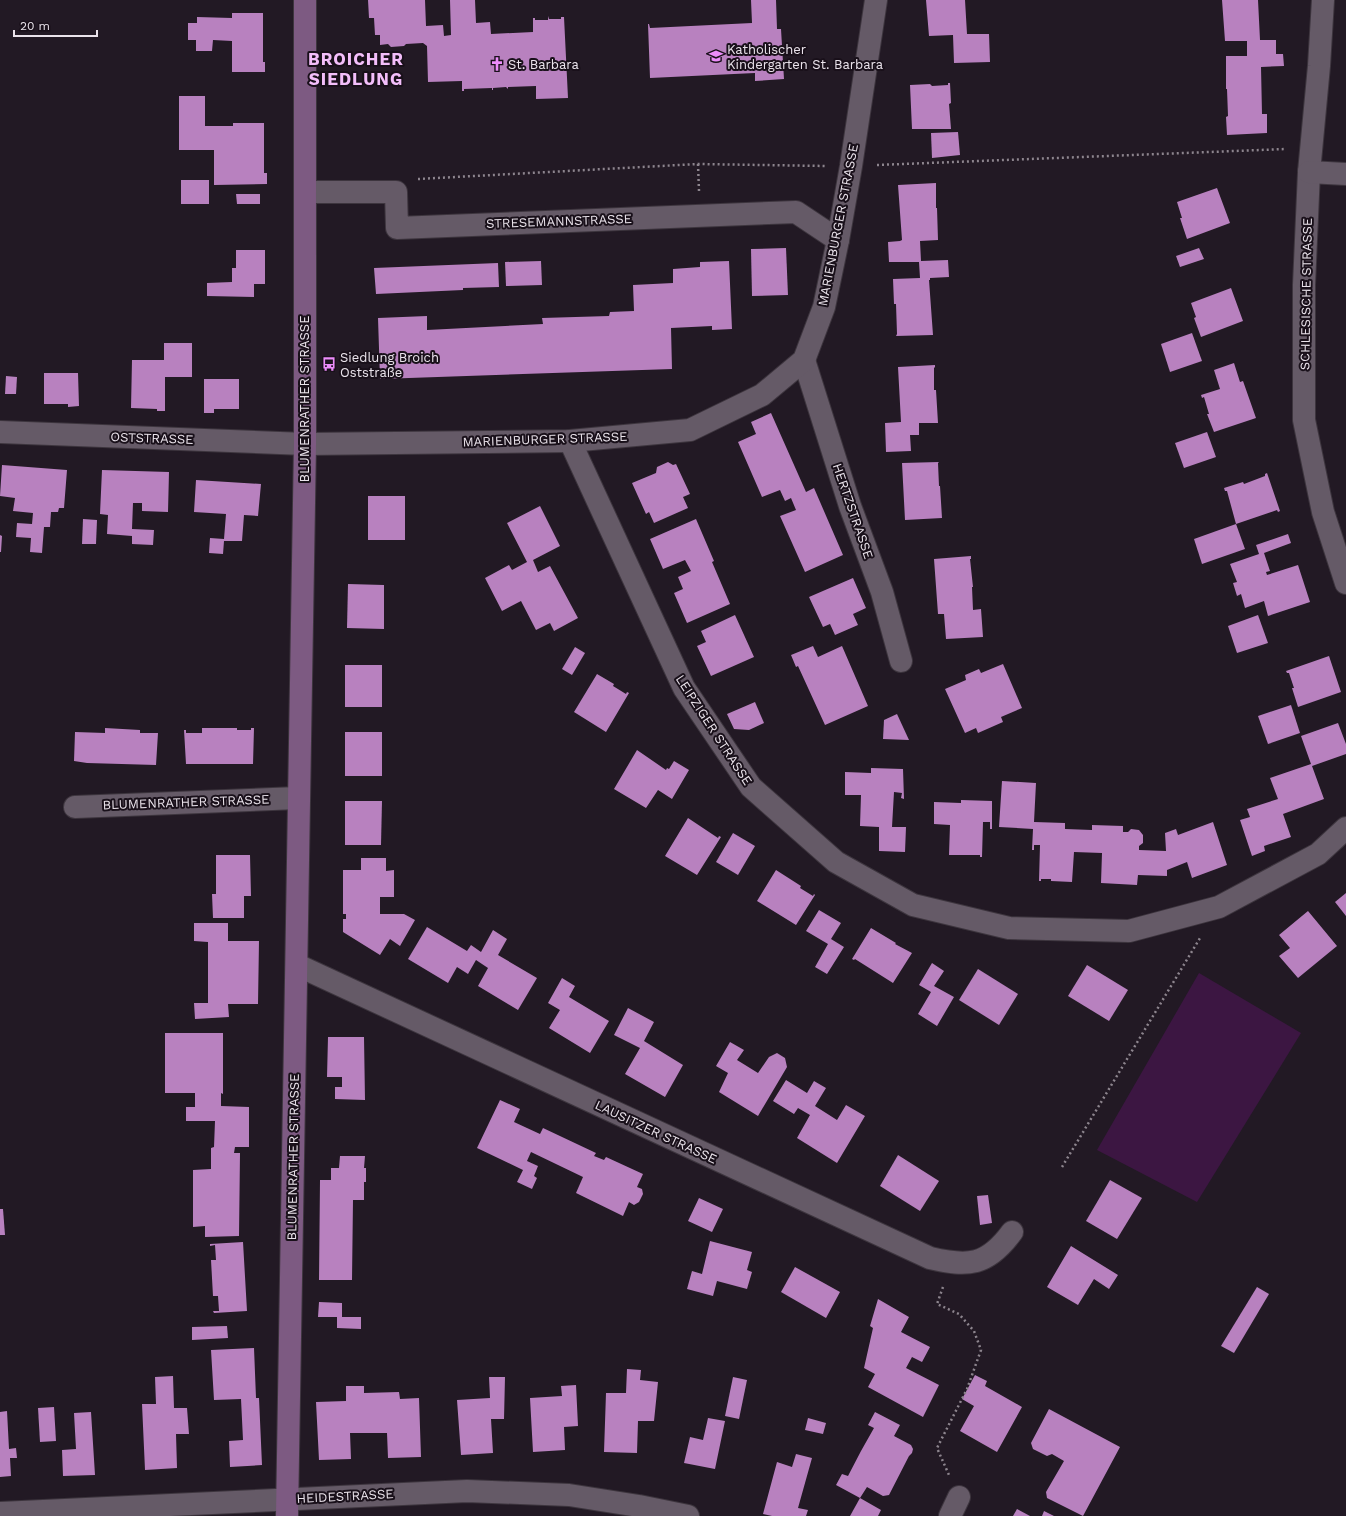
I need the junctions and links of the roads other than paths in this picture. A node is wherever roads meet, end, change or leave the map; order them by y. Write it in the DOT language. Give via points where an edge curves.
graph roads {
  1 [pos="305,0"];
  2 [pos="876,0"];
  3 [pos="1323,0"];
  4 [pos="1310,172"];
  5 [pos="1346,174"];
  6 [pos="306,192"];
  7 [pos="838,240"];
  8 [pos="804,360"];
  9 [pos="0,432"];
  10 [pos="570,441"];
  11 [pos="304,444"];
  12 [pos="1346,583"];
  13 [pos="902,661"];
  14 [pos="298,798"];
  15 [pos="74,807"];
  16 [pos="1346,828"];
  17 [pos="297,965"];
  18 [pos="1012,1232"];
  19 [pos="287,1507"];
  20 [pos="0,1513"];
  21 [pos="688,1516"];
  1 -- 6 [label="street, BLUMENRATHER STRASSE"];
  2 -- 7 [label="street, MARIENBURGER STRASSE"];
  3 -- 4 [label="street, SCHLESISCHE STRASSE"];
  4 -- 5 [label="street"];
  4 -- 12 [label="street, SCHLESISCHE STRASSE" via="1304,286 1304,420 1323,512"];
  6 -- 7 [label="street, STRESEMANNSTRASSE" via="396,192 397,228 796,212"];
  6 -- 11 [label="street, BLUMENRATHER STRASSE"];
  7 -- 8 [label="street, MARIENBURGER STRASSE" via="824,306"];
  8 -- 10 [label="street, MARIENBURGER STRASSE" via="762,395 690,430"];
  8 -- 13 [label="street, HERTZSTRASSE" via="850,506 882,592"];
  9 -- 11 [label="street, OSTSTRASSE"];
  10 -- 11 [label="street, MARIENBURGER STRASSE"];
  10 -- 16 [label="street, LEIPZIGER STRASSE" via="684,688 750,788 836,862 913,904 1009,928 1129,931 1219,907 1318,854"];
  11 -- 14 [label="street, BLUMENRATHER STRASSE"];
  14 -- 15 [label="street, BLUMENRATHER STRASSE"];
  14 -- 17 [label="street, BLUMENRATHER STRASSE"];
  17 -- 18 [label="street, LAUSITZER STRASSE" via="930,1258 966,1264 988,1257 1002,1246"];
  17 -- 19 [label="street, BLUMENRATHER STRASSE"];
  19 -- 20 [label="street, HEIDESTRASSE"];
  19 -- 21 [label="street, HEIDESTRASSE" via="467,1491 569,1495"];
}
